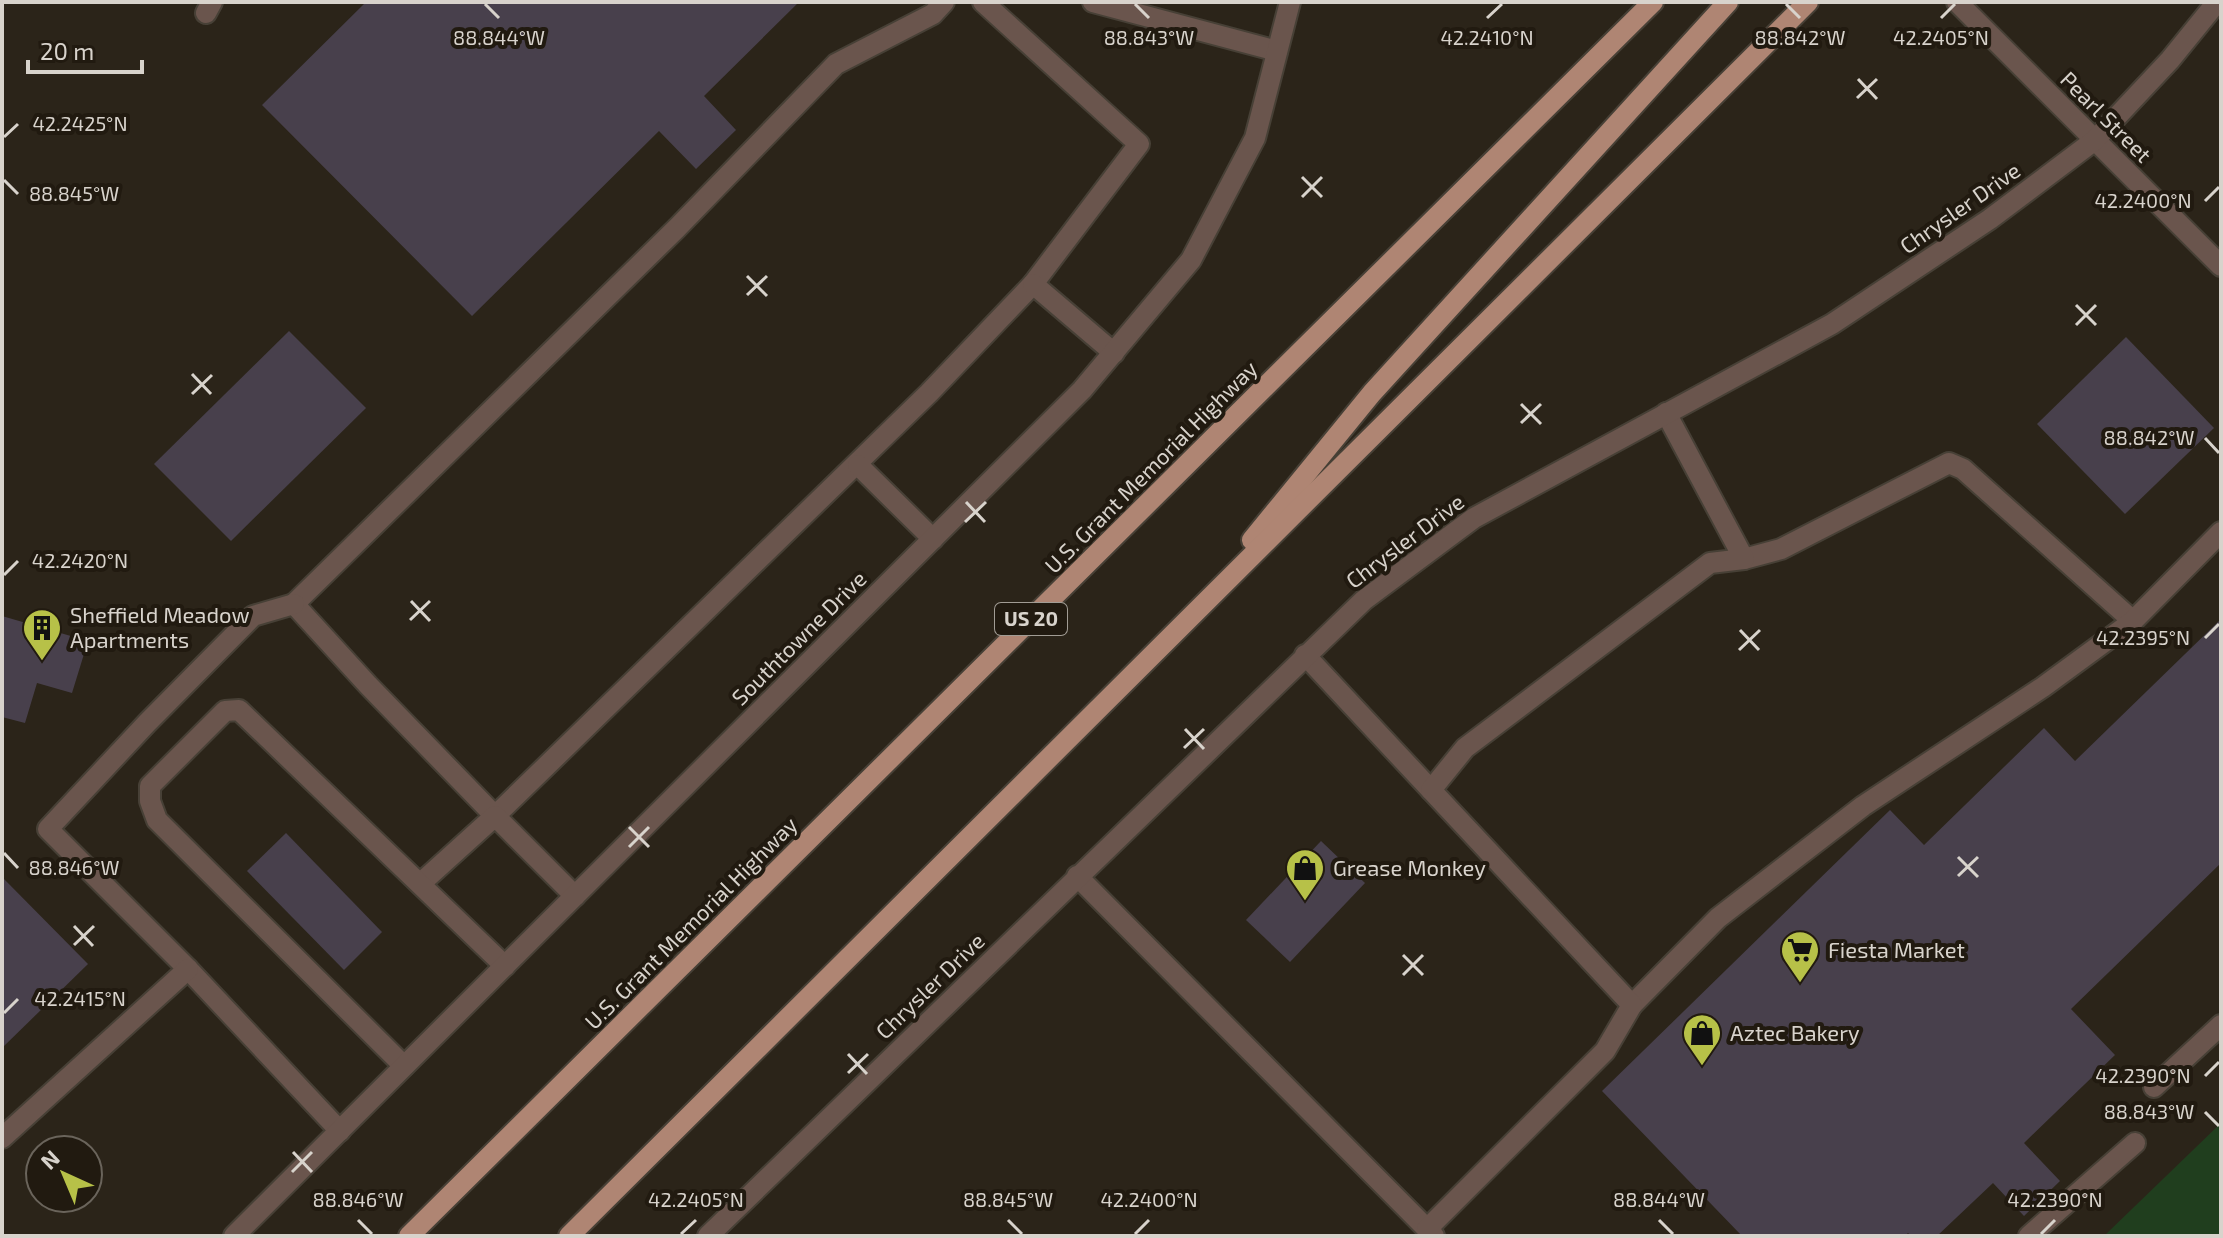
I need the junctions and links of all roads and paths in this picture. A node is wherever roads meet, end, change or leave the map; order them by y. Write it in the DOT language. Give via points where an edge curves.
graph roads {
  1 [pos="944,2"];
  2 [pos="983,2"];
  3 [pos="1093,2"];
  4 [pos="1290,2"];
  5 [pos="1653,2"];
  6 [pos="1728,2"];
  7 [pos="1808,2"];
  8 [pos="1957,2"];
  9 [pos="2217,2"];
  10 [pos="1277,51"];
  11 [pos="2095,140"];
  12 [pos="2221,266"];
  13 [pos="1033,284"];
  14 [pos="1114,353"];
  15 [pos="1666,413"];
  16 [pos="858,465"];
  17 [pos="2221,532"];
  18 [pos="933,539"];
  19 [pos="1744,559"];
  20 [pos="294,604"];
  21 [pos="2133,621"];
  22 [pos="1183,623"];
  23 [pos="1305,655"];
  24 [pos="1431,790"];
  25 [pos="495,816"];
  26 [pos="1077,876"];
  27 [pos="421,883"];
  28 [pos="575,896"];
  29 [pos="505,966"];
  30 [pos="188,969"];
  31 [pos="1632,1005"];
  32 [pos="2221,1025"];
  33 [pos="404,1066"];
  34 [pos="2154,1087"];
  35 [pos="340,1131"];
  36 [pos="2,1138"];
  37 [pos="2135,1143"];
  38 [pos="1431,1233"];
  39 [pos="712,1235"];
  40 [pos="234,1236"];
  41 [pos="409,1236"];
  42 [pos="569,1236"];
  43 [pos="2029,1236"];
  1 -- 20 [label="street" via="933,14 836,64"];
  2 -- 13 [label="street" via="1139,144"];
  3 -- 10 [label="street"];
  4 -- 10 [label="street, Southtowne Drive"];
  5 -- 41 [label="main road, U.S. Grant Memorial Highway / US 20"];
  6 -- 22 [label="main road" via="1372,393"];
  7 -- 22 [label="main road"];
  8 -- 11 [label="street, Pearl Street"];
  9 -- 11 [label="street, Chrysler Drive"];
  10 -- 14 [label="street, Southtowne Drive" via="1255,138 1191,260"];
  11 -- 12 [label="street, Pearl Street"];
  11 -- 15 [label="street, Chrysler Drive" via="1990,219 1832,324"];
  13 -- 14 [label="street"];
  13 -- 16 [label="street"];
  14 -- 18 [label="street, Southtowne Drive"];
  15 -- 19 [label="street"];
  15 -- 23 [label="street, Chrysler Drive" via="1474,518 1364,600"];
  16 -- 18 [label="street"];
  16 -- 25 [label="street"];
  17 -- 21 [label="street"];
  18 -- 28 [label="street, Southtowne Drive"];
  19 -- 21 [label="street" via="1781,549 1949,463 1963,469"];
  19 -- 24 [label="street" via="1710,563 1465,748"];
  20 -- 25 [label="street"];
  20 -- 30 [label="street" via="253,616 48,829"];
  21 -- 31 [label="street" via="1863,806 1718,918"];
  22 -- 42 [label="main road"];
  23 -- 24 [label="street"];
  23 -- 26 [label="street, Chrysler Drive"];
  24 -- 31 [label="street"];
  25 -- 27 [label="street"];
  25 -- 28 [label="street"];
  26 -- 38 [label="street"];
  26 -- 39 [label="street, Chrysler Drive"];
  27 -- 29 [label="street"];
  27 -- 33 [label="street" via="239,710 225,711 150,786 157,820"];
  28 -- 29 [label="street, Southtowne Drive"];
  29 -- 33 [label="street, Southtowne Drive"];
  30 -- 35 [label="street"];
  30 -- 36 [label="street"];
  31 -- 38 [label="street" via="1605,1051"];
  32 -- 34 [label="street"];
  33 -- 35 [label="street, Southtowne Drive"];
  35 -- 40 [label="street, Southtowne Drive"];
  37 -- 43 [label="street"];
}
